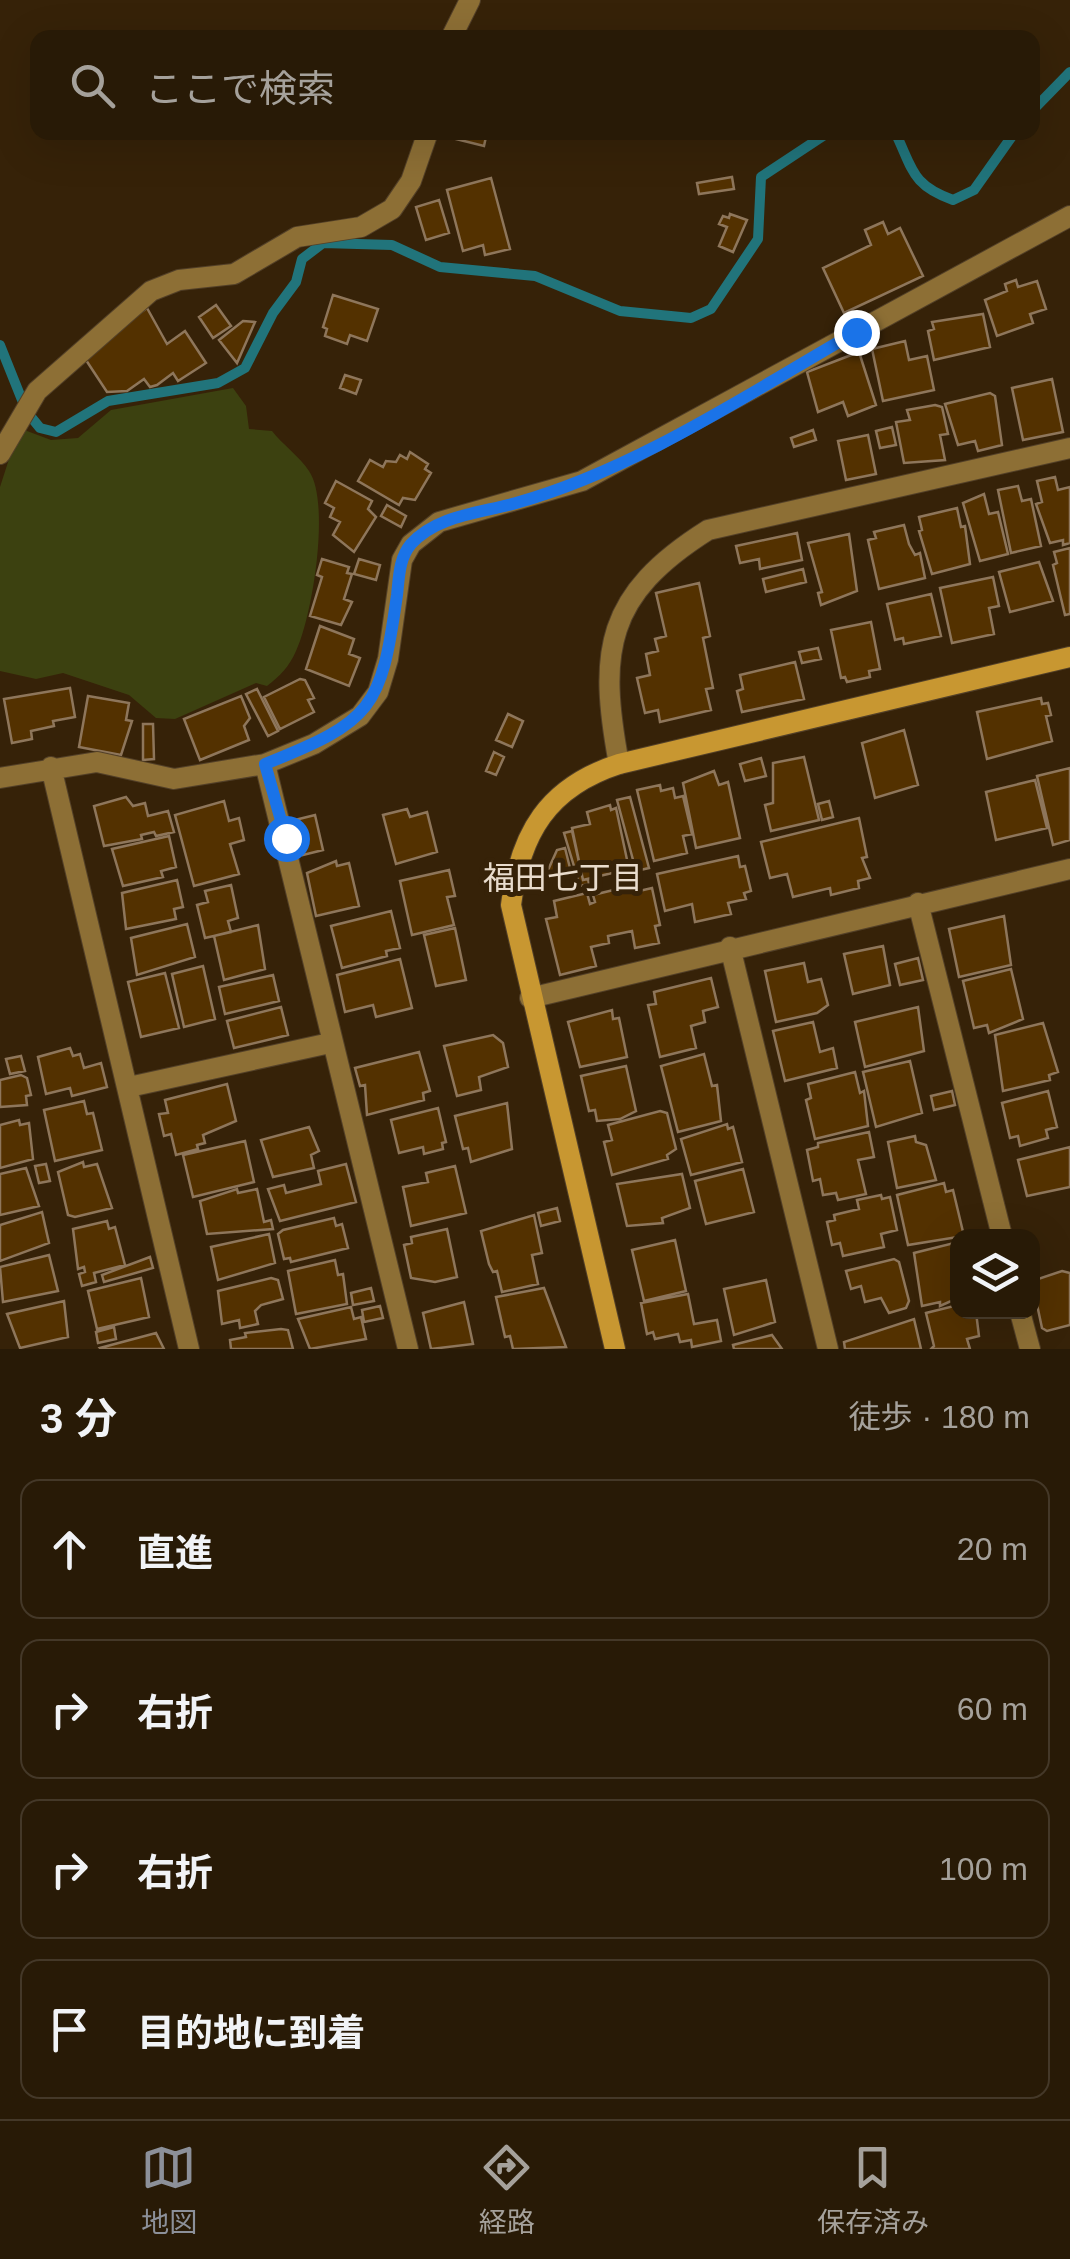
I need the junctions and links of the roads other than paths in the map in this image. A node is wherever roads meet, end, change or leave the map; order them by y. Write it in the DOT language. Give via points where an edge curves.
graph roads {
  1 [pos="470,0"];
  2 [pos="454,30"];
  3 [pos="425,140"];
  4 [pos="1070,216"];
  5 [pos="1070,448"];
  6 [pos="0,454"];
  7 [pos="1070,658"];
  8 [pos="265,764"];
  9 [pos="619,764"];
  10 [pos="51,767"];
  11 [pos="0,778"];
  12 [pos="1070,868"];
  13 [pos="918,903"];
  14 [pos="730,947"];
  15 [pos="530,998"];
  16 [pos="330,1043"];
  17 [pos="129,1087"];
  18 [pos="1000,1229"];
  19 [pos="1022,1319"];
  20 [pos="189,1349"];
  21 [pos="408,1349"];
  22 [pos="615,1349"];
  23 [pos="828,1349"];
  24 [pos="1030,1349"];
  1 -- 2 [label="street"];
  3 -- 6 [label="street" via="411,182 392,209 361,227 296,238 234,274 179,280 151,291 37,391"];
  4 -- 8 [label="street" via="582,481 439,522 402,560 378,692 360,716"];
  5 -- 9 [label="street" via="708,530 664,558 630,601 608,655 606,696"];
  7 -- 9 [label="street"];
  8 -- 10 [label="street" via="174,779 97,762"];
  8 -- 16 [label="street"];
  9 -- 15 [label="street" via="582,776 560,795 524,849 511,905"];
  10 -- 11 [label="street"];
  10 -- 17 [label="street"];
  12 -- 13 [label="street"];
  13 -- 14 [label="street"];
  13 -- 18 [label="street"];
  14 -- 15 [label="street"];
  14 -- 23 [label="street"];
  15 -- 22 [label="street"];
  16 -- 17 [label="street"];
  16 -- 21 [label="street"];
  17 -- 20 [label="street"];
  19 -- 24 [label="street"];
}
